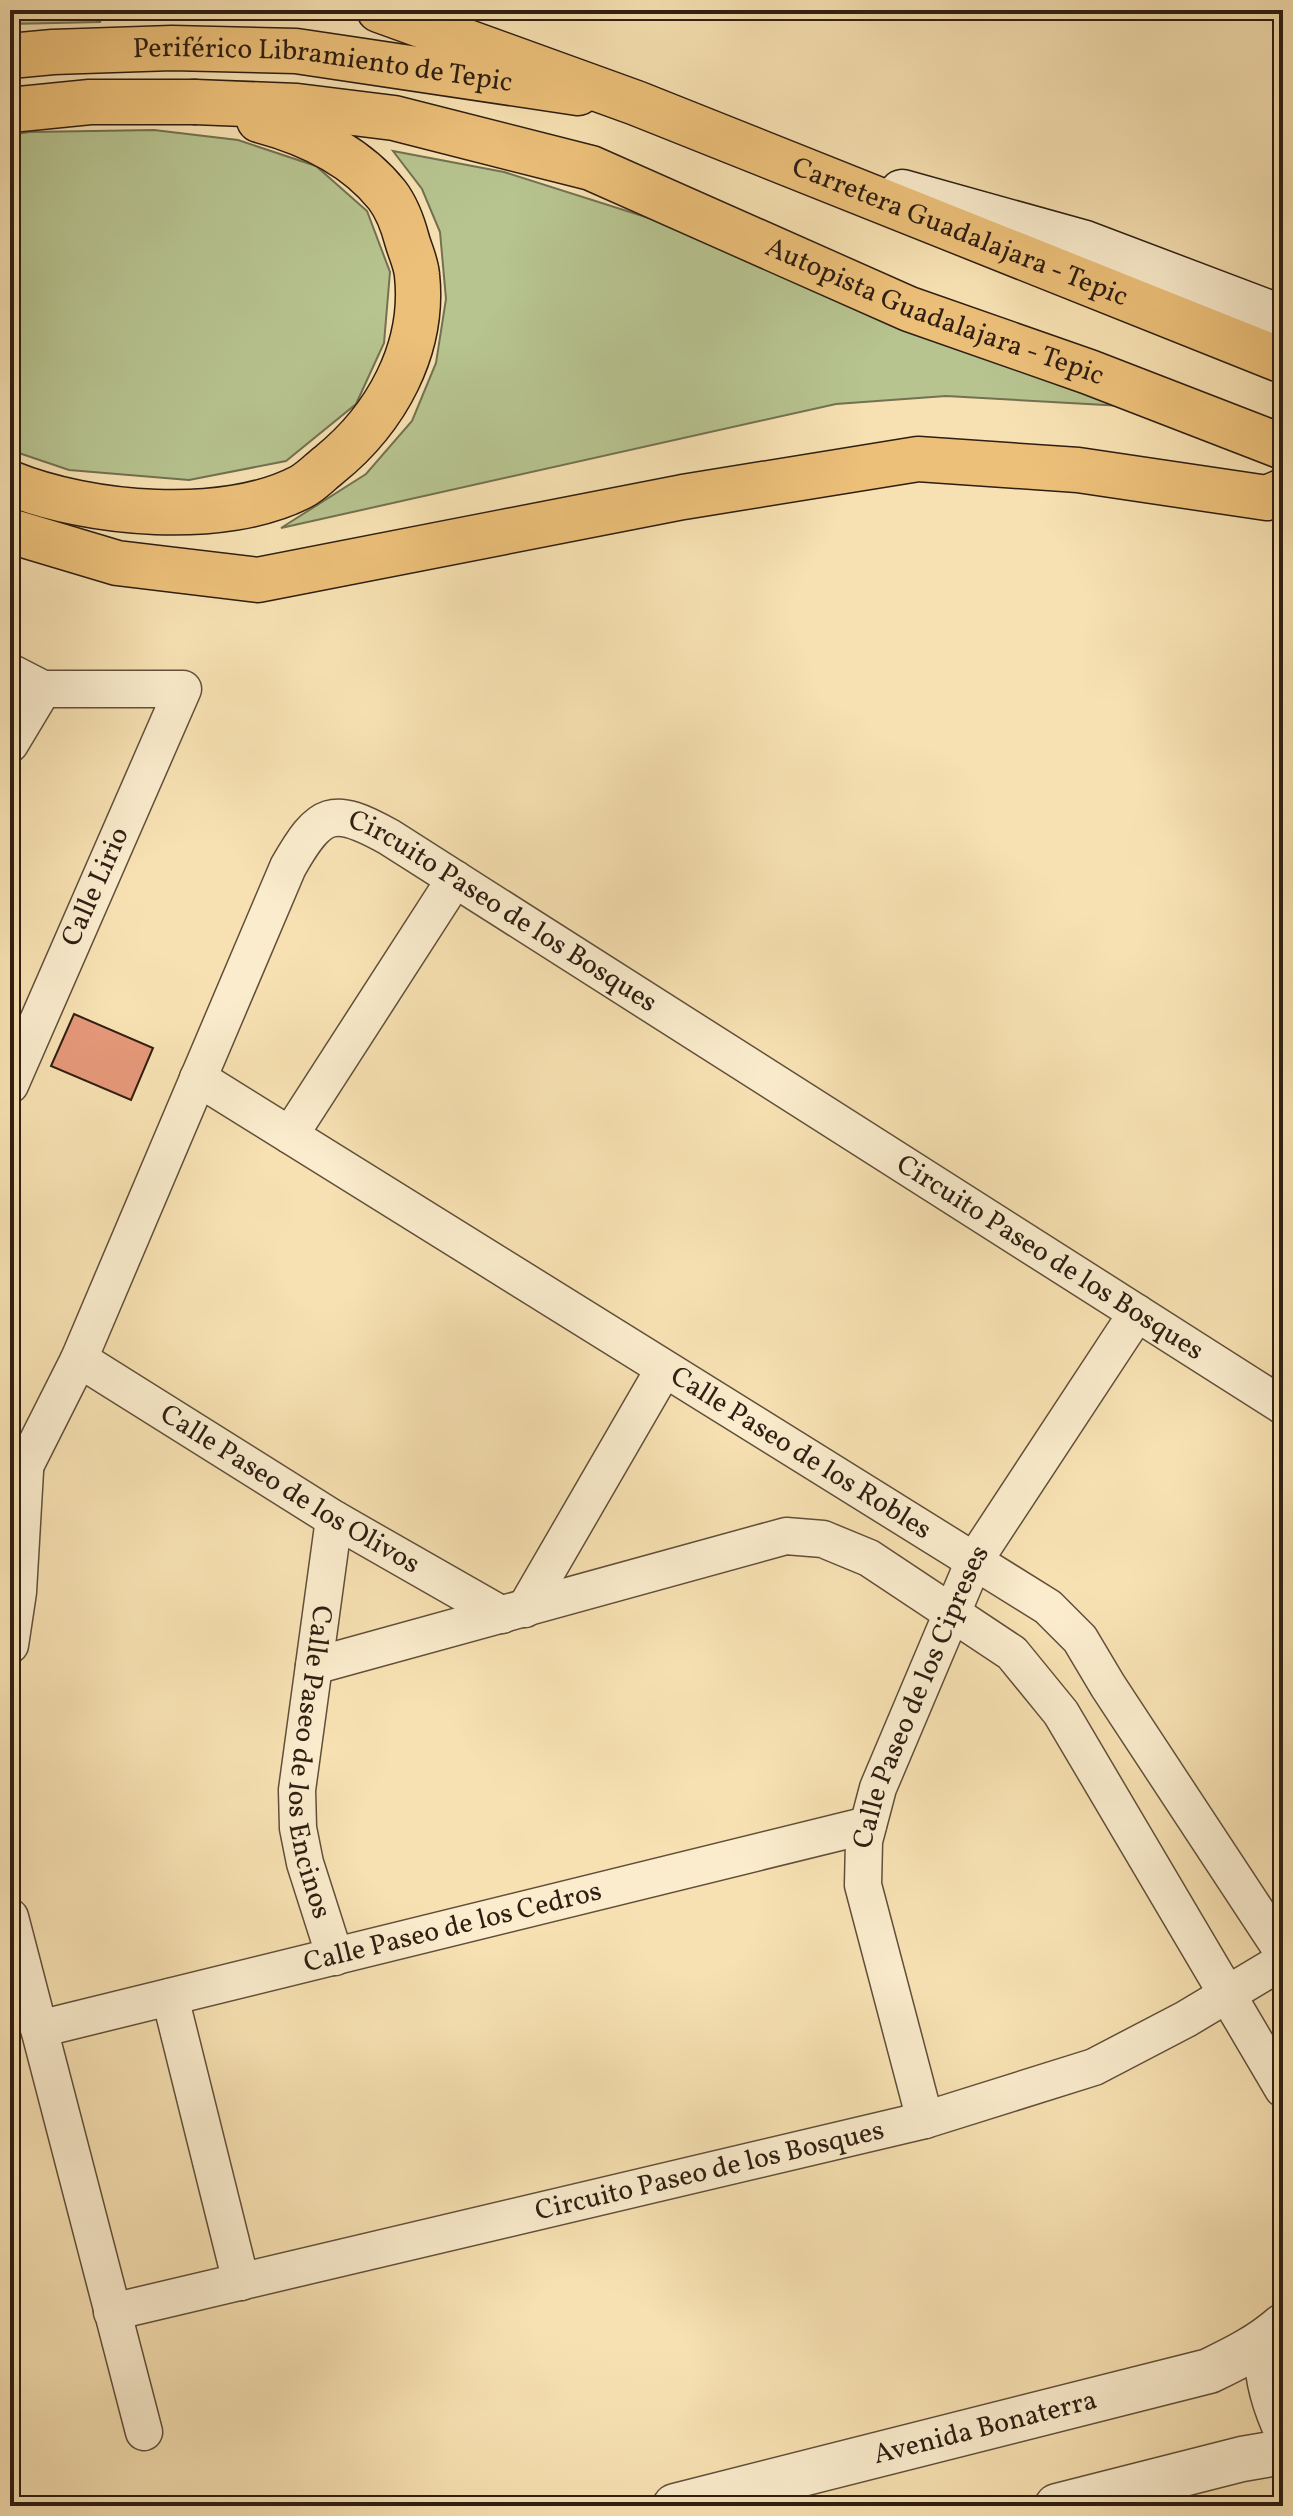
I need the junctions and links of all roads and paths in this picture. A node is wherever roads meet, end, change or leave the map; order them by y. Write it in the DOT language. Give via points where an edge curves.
graph roads {
  1 [pos="379,10"];
  2 [pos="10,56"];
  3 [pos="195,102"];
  4 [pos="636,103"];
  5 [pos="10,110"];
  6 [pos="767,155"];
  7 [pos="591,168"];
  8 [pos="1283,318"];
  9 [pos="1283,361"];
  10 [pos="1283,447"];
  11 [pos="10,483"];
  12 [pos="1278,498"];
  13 [pos="10,531"];
  14 [pos="10,672"];
  15 [pos="43,689"];
  16 [pos="10,744"];
  17 [pos="455,879"];
  18 [pos="198,1078"];
  19 [pos="10,1085"];
  20 [pos="290,1135"];
  21 [pos="1137,1313"];
  22 [pos="79,1359"];
  23 [pos="664,1369"];
  24 [pos="1283,1406"];
  25 [pos="17,1483"];
  26 [pos="334,1519"];
  27 [pos="974,1561"];
  28 [pos="953,1611"];
  29 [pos="514,1612"];
  30 [pos="10,1645"];
  31 [pos="314,1666"];
  32 [pos="868,1825"];
  33 [pos="10,1917"];
  34 [pos="1283,1952"];
  35 [pos="335,1957"];
  36 [pos="1283,1961"];
  37 [pos="1227,1994"];
  38 [pos="170,1997"];
  39 [pos="39,2029"];
  40 [pos="1283,2089"];
  41 [pos="925,2120"];
  42 [pos="241,2282"];
  43 [pos="112,2312"];
  44 [pos="1275,2333"];
  45 [pos="1283,2423"];
  46 [pos="144,2432"];
  47 [pos="1283,2452"];
  48 [pos="675,2506"];
  49 [pos="1057,2506"];
  1 -- 4 [label="highway"];
  2 -- 4 [label="highway, Periférico Libramiento de Tepic" via="172,48 296,51"];
  3 -- 5 [label="highway, Periférico Libramiento de Tepic" via="90,102"];
  3 -- 7 [label="highway, Periférico Libramiento de Tepic" via="297,106 394,118"];
  3 -- 11 [label="highway" via="311,138 341,153 389,197 417,272 413,342 399,377 373,423 344,453 302,487 255,503 204,512 153,512 103,507"];
  4 -- 6 [label="highway, Carretera Guadalajara - Tepic"];
  6 -- 8 [label="street" via="1085,243"];
  6 -- 9 [label="highway, Carretera Guadalajara - Tepic"];
  7 -- 10 [label="highway, Autopista Guadalajara - Tepic" via="909,309"];
  12 -- 13 [label="highway" via="1078,470 918,459 683,497 258,580 117,563"];
  14 -- 15 [label="street"];
  15 -- 16 [label="street"];
  15 -- 19 [label="street, Calle Lirio" via="183,689"];
  17 -- 18 [label="street, Circuito Paseo de los Bosques" via="357,819 330,818 318,824 288,867"];
  17 -- 20 [label="street"];
  17 -- 21 [label="street, Circuito Paseo de los Bosques"];
  18 -- 20 [label="street, Calle Paseo de los Robles"];
  18 -- 22 [label="street, Circuito Paseo de los Bosques"];
  20 -- 23 [label="street, Calle Paseo de los Robles"];
  21 -- 24 [label="street, Circuito Paseo de los Bosques"];
  21 -- 27 [label="street, Calle Paseo de los Cipreses"];
  22 -- 25 [label="street, Circuito Paseo de los Bosques"];
  22 -- 26 [label="street, Calle Paseo de los Olivos"];
  23 -- 27 [label="street, Calle Paseo de los Robles"];
  23 -- 29 [label="street"];
  25 -- 30 [label="street, Circuito Paseo de los Bosques" via="18,1592"];
  26 -- 29 [label="street, Calle Paseo de los Olivos"];
  26 -- 31 [label="street, Calle Paseo de los Encinos"];
  27 -- 28 [label="street, Calle Paseo de los Cipreses"];
  27 -- 34 [label="street, Calle Paseo de los Robles" via="1048,1607 1080,1639"];
  28 -- 29 [label="street, Calle Paseo de los Robles" via="869,1558 823,1539 786,1536"];
  28 -- 32 [label="street, Calle Paseo de los Cipreses" via="878,1788"];
  28 -- 37 [label="street, Calle Paseo de los Robles" via="1012,1653 1061,1713"];
  29 -- 31 [label="street, Calle Paseo de los Robles"];
  31 -- 35 [label="street, Calle Paseo de los Encinos" via="297,1790 298,1828"];
  32 -- 35 [label="street, Calle Paseo de los Cedros"];
  32 -- 41 [label="street, Calle Paseo de los Cipreses" via="863,1885"];
  33 -- 39 [label="street"];
  35 -- 38 [label="street, Calle Paseo de los Cedros"];
  36 -- 37 [label="street, Circuito Paseo de los Bosques"];
  37 -- 40 [label="street, Calle Paseo de los Robles"];
  37 -- 41 [label="street, Circuito Paseo de los Bosques" via="1094,2067"];
  38 -- 39 [label="street, Calle Paseo de los Cedros"];
  38 -- 42 [label="street"];
  39 -- 43 [label="street"];
  41 -- 42 [label="street, Circuito Paseo de los Bosques"];
  42 -- 43 [label="street, Circuito Paseo de los Bosques"];
  43 -- 46 [label="street"];
  44 -- 45 [label="street" via="1266,2370"];
  44 -- 48 [label="street, Avenida Bonaterra" via="1209,2371"];
  47 -- 49 [label="street"];
}
